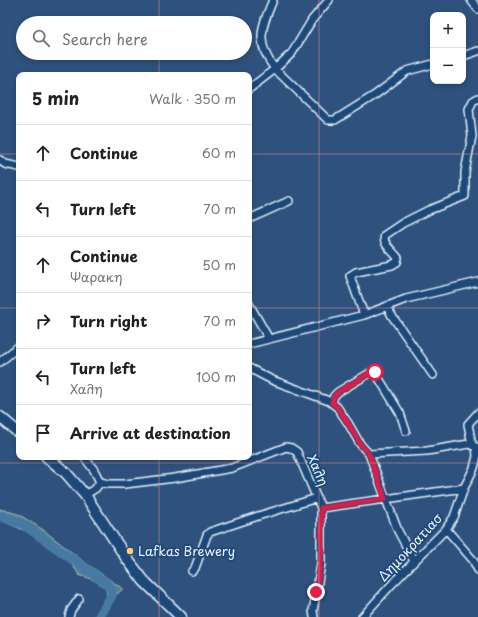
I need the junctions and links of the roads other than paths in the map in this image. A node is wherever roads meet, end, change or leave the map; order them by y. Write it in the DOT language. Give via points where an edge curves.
graph roads {
  1 [pos="273,0"];
  2 [pos="329,0"];
  3 [pos="471,0"];
  4 [pos="478,9"];
  5 [pos="478,52"];
  6 [pos="466,55"];
  7 [pos="430,65"];
  8 [pos="276,69"];
  9 [pos="252,87"];
  10 [pos="478,98"];
  11 [pos="0,160"];
  12 [pos="16,166"];
  13 [pos="289,201"];
  14 [pos="252,218"];
  15 [pos="478,282"];
  16 [pos="387,306"];
  17 [pos="252,309"];
  18 [pos="364,315"];
  19 [pos="269,339"];
  20 [pos="252,343"];
  21 [pos="16,349"];
  22 [pos="0,362"];
  23 [pos="252,370"];
  24 [pos="433,375"];
  25 [pos="332,403"];
  26 [pos="478,413"];
  27 [pos="0,417"];
  28 [pos="16,430"];
  29 [pos="406,431"];
  30 [pos="472,445"];
  31 [pos="369,454"];
  32 [pos="477,456"];
  33 [pos="51,460"];
  34 [pos="86,460"];
  35 [pos="100,482"];
  36 [pos="464,488"];
  37 [pos="85,496"];
  38 [pos="317,498"];
  39 [pos="385,499"];
  40 [pos="321,508"];
  41 [pos="446,529"];
  42 [pos="414,561"];
  43 [pos="478,570"];
  44 [pos="192,571"];
  45 [pos="80,599"];
  46 [pos="69,617"];
  47 [pos="181,617"];
  48 [pos="314,617"];
  49 [pos="362,617"];
  1 -- 8 [label="street" via="261,34 265,52"];
  2 -- 8 [label="street" via="312,20 292,53"];
  3 -- 4 [label="street"];
  5 -- 6 [label="street"];
  7 -- 8 [label="street" via="407,71 375,95 332,121 324,117"];
  8 -- 9 [label="street"];
  10 -- 18 [label="street" via="473,100 469,109 472,136 465,172 465,196 429,210 383,237 398,258 397,262 356,272 350,276"];
  11 -- 12 [label="street"];
  13 -- 14 [label="street"];
  15 -- 16 [label="street"];
  16 -- 18 [label="street"];
  16 -- 24 [label="street"];
  17 -- 19 [label="street"];
  18 -- 19 [label="street"];
  19 -- 20 [label="street"];
  21 -- 22 [label="street"];
  23 -- 25 [label="street"];
  25 -- 29 [label="street" via="338,392 375,372 400,414"];
  25 -- 31 [label="street"];
  26 -- 30 [label="street, Δημοκρατιασ" via="468,424"];
  27 -- 28 [label="main road"];
  30 -- 31 [label="street" via="427,452"];
  30 -- 32 [label="street, Δημοκρατιασ" via="476,447"];
  31 -- 39 [label="street"];
  32 -- 36 [label="street, Δημοκρατιασ"];
  33 -- 37 [label="main road" via="66,473"];
  34 -- 35 [label="street"];
  35 -- 37 [label="street"];
  35 -- 38 [label="street, Χαλη" via="125,484 232,468 286,447 297,452"];
  36 -- 39 [label="street"];
  36 -- 41 [label="street, Δημοκρατιασ" via="454,517"];
  37 -- 47 [label="main road" via="126,559 144,581"];
  38 -- 40 [label="street, Χαλη"];
  38 -- 44 [label="street" via="210,532"];
  39 -- 40 [label="street"];
  39 -- 42 [label="street"];
  40 -- 48 [label="street, Χαλη" via="321,557"];
  41 -- 42 [label="street, Δημοκρατιασ"];
  41 -- 43 [label="street" via="473,560"];
  42 -- 49 [label="street, Δημοκρατιασ"];
  45 -- 46 [label="street" via="70,610"];
}
